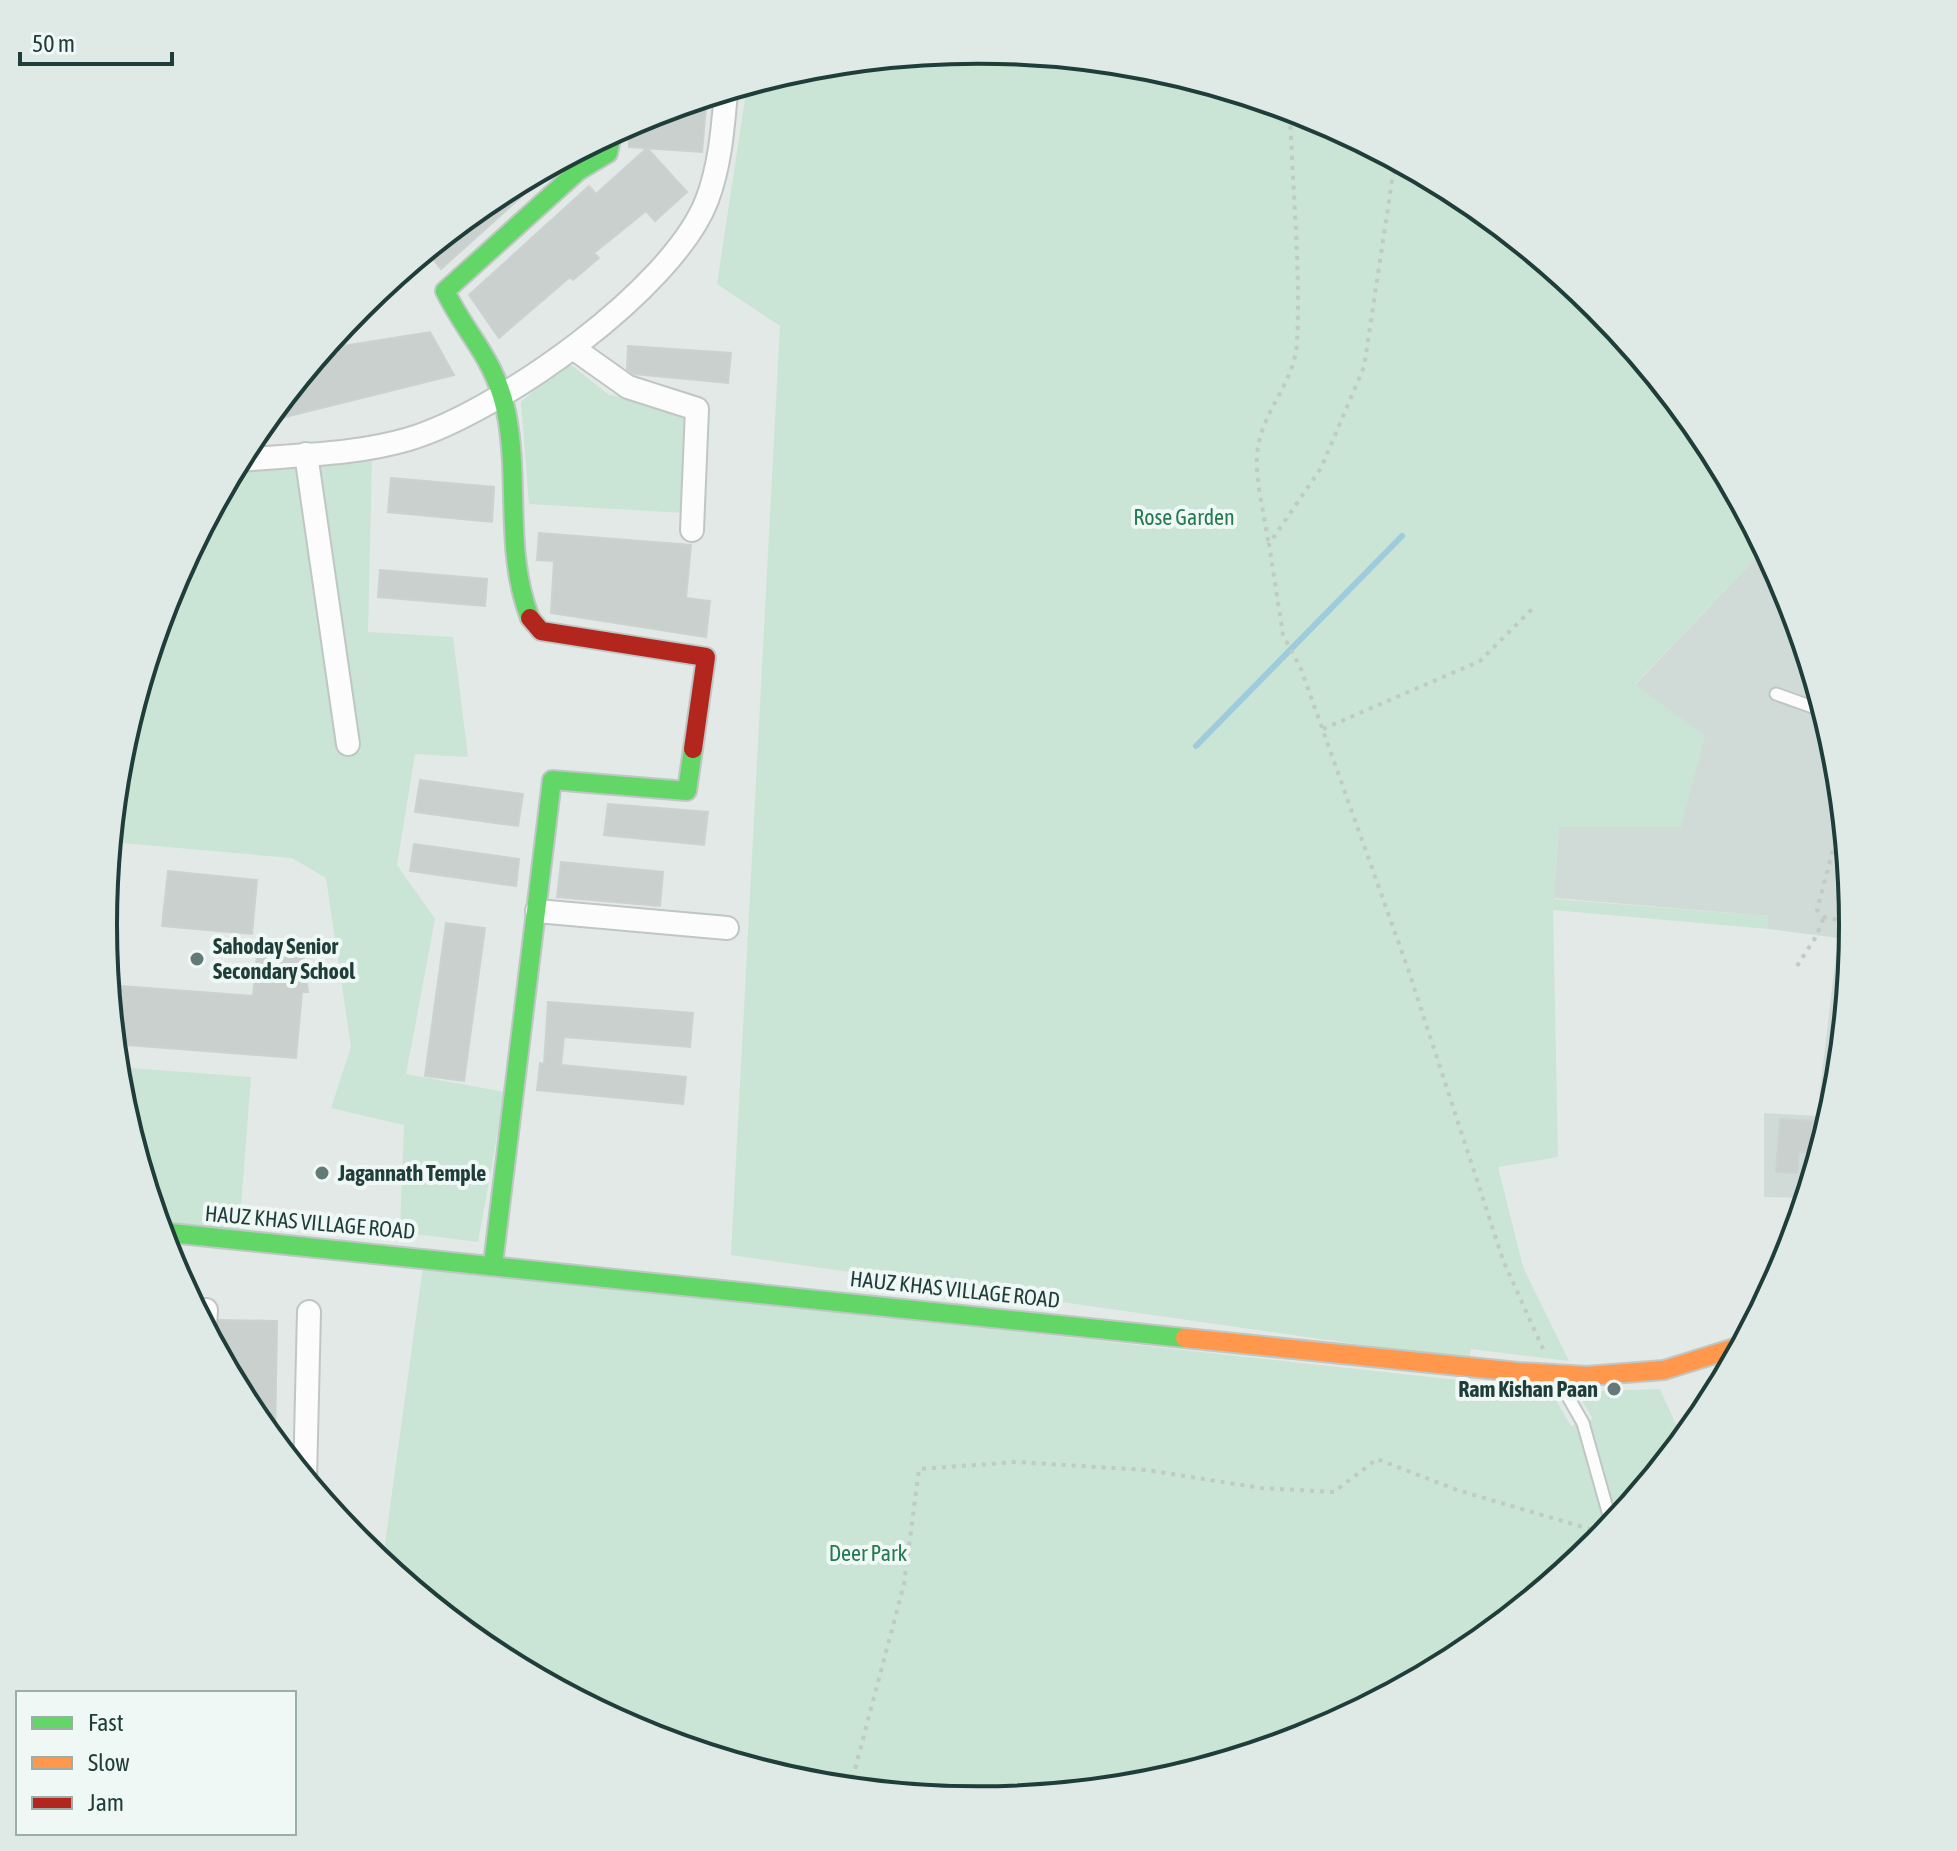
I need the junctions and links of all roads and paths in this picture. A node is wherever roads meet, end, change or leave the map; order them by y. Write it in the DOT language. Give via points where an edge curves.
graph roads {
  1 [pos="720,104"];
  2 [pos="1290,123"];
  3 [pos="609,148"];
  4 [pos="1395,172"];
  5 [pos="573,348"];
  6 [pos="502,398"];
  7 [pos="306,454"];
  8 [pos="255,459"];
  9 [pos="692,530"];
  10 [pos="1269,544"];
  11 [pos="1532,609"];
  12 [pos="1776,694"];
  13 [pos="1812,707"];
  14 [pos="1322,730"];
  15 [pos="348,744"];
  16 [pos="1835,840"];
  17 [pos="537,911"];
  18 [pos="1824,917"];
  19 [pos="1840,920"];
  20 [pos="727,928"];
  21 [pos="1797,966"];
  22 [pos="175,1233"];
  23 [pos="493,1264"];
  24 [pos="309,1312"];
  25 [pos="1728,1350"];
  26 [pos="1554,1373"];
  27 [pos="305,1463"];
  28 [pos="1608,1513"];
  29 [pos="1593,1530"];
  30 [pos="853,1778"];
  1 -- 5 [label="street" via="716,169 707,201 687,237"];
  2 -- 10 [label="path" via="1297,341 1284,393 1259,441"];
  3 -- 6 [label="street" via="445,288 485,351"];
  4 -- 10 [label="path" via="1364,367 1321,468"];
  5 -- 6 [label="street"];
  5 -- 9 [label="street" via="628,387 697,409"];
  6 -- 7 [label="street" via="443,428 405,440"];
  6 -- 17 [label="street" via="512,453 519,576 531,623 541,631 706,657 687,791 552,780"];
  7 -- 8 [label="street"];
  7 -- 15 [label="street"];
  10 -- 14 [label="path" via="1277,617"];
  11 -- 14 [label="path" via="1480,661"];
  12 -- 13 [label="lane"];
  14 -- 26 [label="path" via="1408,969 1503,1260"];
  16 -- 18 [label="path" via="1817,910"];
  17 -- 20 [label="street"];
  17 -- 23 [label="street"];
  18 -- 19 [label="path"];
  18 -- 21 [label="path"];
  22 -- 23 [label="street, HAUZ KHAS VILLAGE ROAD"];
  23 -- 26 [label="street, HAUZ KHAS VILLAGE ROAD"];
  24 -- 27 [label="street"];
  25 -- 26 [label="street, HAUZ KHAS VILLAGE ROAD" via="1658,1372"];
  26 -- 28 [label="lane" via="1583,1423"];
  29 -- 30 [label="path" via="1457,1490 1377,1459 1334,1492 1031,1462 919,1469 904,1584"];
}
